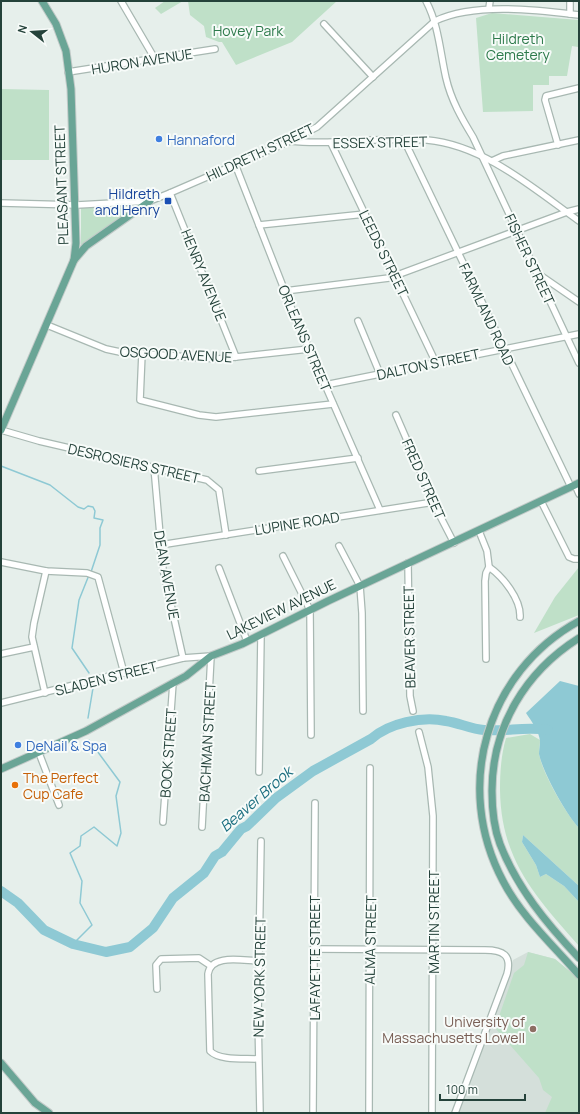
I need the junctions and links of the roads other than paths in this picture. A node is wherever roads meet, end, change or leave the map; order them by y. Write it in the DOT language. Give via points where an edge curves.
graph roads {
  1 [pos="42,1"];
  2 [pos="121,1"];
  3 [pos="426,1"];
  4 [pos="490,1"];
  5 [pos="570,1"];
  6 [pos="489,8"];
  7 [pos="570,14"];
  8 [pos="579,15"];
  9 [pos="435,21"];
  10 [pos="324,24"];
  11 [pos="216,49"];
  12 [pos="155,59"];
  13 [pos="68,72"];
  14 [pos="373,77"];
  15 [pos="579,88"];
  16 [pos="404,140"];
  17 [pos="579,140"];
  18 [pos="290,141"];
  19 [pos="331,143"];
  20 [pos="558,145"];
  21 [pos="480,155"];
  22 [pos="492,161"];
  23 [pos="235,164"];
  24 [pos="170,193"];
  25 [pos="150,201"];
  26 [pos="1,203"];
  27 [pos="76,205"];
  28 [pos="579,209"];
  29 [pos="567,212"];
  30 [pos="365,214"];
  31 [pos="579,221"];
  32 [pos="259,225"];
  33 [pos="517,231"];
  34 [pos="458,252"];
  35 [pos="74,260"];
  36 [pos="536,272"];
  37 [pos="395,276"];
  38 [pos="285,291"];
  39 [pos="579,302"];
  40 [pos="358,321"];
  41 [pos="47,325"];
  42 [pos="579,334"];
  43 [pos="566,336"];
  44 [pos="309,349"];
  45 [pos="504,349"];
  46 [pos="142,353"];
  47 [pos="236,357"];
  48 [pos="436,363"];
  49 [pos="579,363"];
  50 [pos="380,374"];
  51 [pos="325,385"];
  52 [pos="333,404"];
  53 [pos="396,414"];
  54 [pos="1,430"];
  55 [pos="358,458"];
  56 [pos="154,467"];
  57 [pos="259,471"];
  58 [pos="575,485"];
  59 [pos="579,494"];
  60 [pos="541,501"];
  61 [pos="434,502"];
  62 [pos="380,510"];
  63 [pos="479,531"];
  64 [pos="226,535"];
  65 [pos="454,543"];
  66 [pos="160,545"];
  67 [pos="339,546"];
  68 [pos="283,556"];
  69 [pos="579,559"];
  70 [pos="1,562"];
  71 [pos="408,563"];
  72 [pos="490,567"];
  73 [pos="219,568"];
  74 [pos="46,571"];
  75 [pos="360,586"];
  76 [pos="310,610"];
  77 [pos="520,617"];
  78 [pos="579,621"];
  79 [pos="261,634"];
  80 [pos="579,638"];
  81 [pos="247,641"];
  82 [pos="34,647"];
  83 [pos="1,654"];
  84 [pos="211,656"];
  85 [pos="183,658"];
  86 [pos="486,659"];
  87 [pos="124,673"];
  88 [pos="173,683"];
  89 [pos="45,693"];
  90 [pos="1,703"];
  91 [pos="362,711"];
  92 [pos="413,712"];
  93 [pos="419,732"];
  94 [pos="311,735"];
  95 [pos="39,753"];
  96 [pos="370,768"];
  97 [pos="1,770"];
  98 [pos="259,772"];
  99 [pos="315,803"];
  100 [pos="59,805"];
  101 [pos="163,822"];
  102 [pos="202,827"];
  103 [pos="261,841"];
  104 [pos="313,949"];
  105 [pos="370,950"];
  106 [pos="434,950"];
  107 [pos="579,958"];
  108 [pos="259,961"];
  109 [pos="211,966"];
  110 [pos="579,975"];
  111 [pos="157,989"];
  112 [pos="258,1059"];
  113 [pos="1,1063"];
  114 [pos="38,1106"];
  115 [pos="44,1113"];
  116 [pos="49,1113"];
  117 [pos="260,1113"];
  118 [pos="312,1113"];
  119 [pos="370,1113"];
  120 [pos="432,1113"];
  121 [pos="455,1113"];
  1 -- 13 [label="main road, PLEASANT STREET" via="56,24 66,51"];
  2 -- 12 [label="street"];
  3 -- 9 [label="street, FISHER STREET"];
  4 -- 6 [label="street"];
  5 -- 7 [label="street"];
  6 -- 7 [label="street, HILDRETH STREET"];
  6 -- 9 [label="street, HILDRETH STREET"];
  7 -- 8 [label="street, HILDRETH STREET"];
  9 -- 14 [label="street, HILDRETH STREET"];
  9 -- 21 [label="street, FISHER STREET" via="446,79 458,112"];
  10 -- 14 [label="street"];
  11 -- 12 [label="street, HURON AVENUE"];
  12 -- 13 [label="street, HURON AVENUE"];
  13 -- 27 [label="main road, PLEASANT STREET"];
  14 -- 18 [label="street, HILDRETH STREET" via="316,127"];
  15 -- 20 [label="street" via="546,96"];
  16 -- 19 [label="street, ESSEX STREET"];
  16 -- 21 [label="street, ESSEX STREET" via="444,143"];
  16 -- 34 [label="street, FARMLAND ROAD"];
  17 -- 20 [label="street"];
  18 -- 19 [label="street, ESSEX STREET"];
  18 -- 23 [label="street, HILDRETH STREET"];
  19 -- 30 [label="street, LEEDS STREET"];
  20 -- 22 [label="street" via="503,156"];
  21 -- 22 [label="street, ESSEX STREET"];
  21 -- 33 [label="street, FISHER STREET"];
  22 -- 29 [label="street, ESSEX STREET"];
  23 -- 24 [label="street, HILDRETH STREET"];
  23 -- 32 [label="street, ORLEANS STREET"];
  24 -- 25 [label="street, HILDRETH STREET"];
  24 -- 47 [label="street, HENRY AVENUE"];
  25 -- 27 [label="street, HILDRETH STREET"];
  25 -- 35 [label="main road" via="86,246"];
  26 -- 27 [label="street, HILDRETH STREET"];
  27 -- 35 [label="main road, PLEASANT STREET"];
  28 -- 29 [label="street"];
  29 -- 31 [label="street, ESSEX STREET"];
  29 -- 33 [label="street"];
  30 -- 32 [label="street"];
  30 -- 37 [label="street, LEEDS STREET"];
  32 -- 38 [label="street, ORLEANS STREET"];
  33 -- 34 [label="street"];
  33 -- 36 [label="street, FISHER STREET"];
  34 -- 37 [label="street"];
  34 -- 45 [label="street, FARMLAND ROAD"];
  35 -- 41 [label="main road, PLEASANT STREET"];
  36 -- 39 [label="street"];
  36 -- 43 [label="street, FISHER STREET"];
  37 -- 38 [label="street"];
  37 -- 48 [label="street, LEEDS STREET"];
  38 -- 44 [label="street, ORLEANS STREET"];
  40 -- 50 [label="street"];
  41 -- 46 [label="street, OSGOOD AVENUE" via="111,351"];
  41 -- 54 [label="main road, PLEASANT STREET"];
  42 -- 43 [label="street, DALTON STREET"];
  43 -- 45 [label="street, DALTON STREET"];
  43 -- 49 [label="street, FISHER STREET"];
  44 -- 47 [label="street, OSGOOD AVENUE"];
  44 -- 51 [label="street, ORLEANS STREET"];
  45 -- 48 [label="street, DALTON STREET"];
  45 -- 58 [label="street, FARMLAND ROAD"];
  46 -- 47 [label="street, OSGOOD AVENUE" via="218,359"];
  46 -- 52 [label="street" via="140,400 216,417"];
  48 -- 50 [label="street, DALTON STREET"];
  50 -- 51 [label="street, DALTON STREET"];
  51 -- 52 [label="street, ORLEANS STREET"];
  52 -- 55 [label="street, ORLEANS STREET"];
  53 -- 61 [label="street, FRED STREET"];
  54 -- 56 [label="street, DESROSIERS STREET"];
  55 -- 57 [label="street"];
  55 -- 62 [label="street, ORLEANS STREET"];
  56 -- 64 [label="street, DESROSIERS STREET" via="197,476 217,487 220,490"];
  56 -- 66 [label="street, DEAN AVENUE"];
  58 -- 59 [label="street, FARMLAND ROAD"];
  58 -- 60 [label="main road, LAKEVIEW AVENUE"];
  60 -- 63 [label="main road, LAKEVIEW AVENUE"];
  60 -- 69 [label="street" via="569,557"];
  61 -- 62 [label="street, LUPINE ROAD"];
  61 -- 65 [label="street, FRED STREET"];
  62 -- 64 [label="street, LUPINE ROAD"];
  63 -- 65 [label="main road, LAKEVIEW AVENUE"];
  63 -- 72 [label="street"];
  64 -- 66 [label="street, LUPINE ROAD"];
  65 -- 71 [label="main road, LAKEVIEW AVENUE"];
  66 -- 85 [label="street, DEAN AVENUE" via="163,573"];
  67 -- 75 [label="street"];
  68 -- 76 [label="street"];
  70 -- 74 [label="street"];
  71 -- 75 [label="main road, LAKEVIEW AVENUE"];
  71 -- 92 [label="street, BEAVER STREET" via="410,696"];
  72 -- 77 [label="street" via="498,573 519,605"];
  72 -- 86 [label="street" via="485,580"];
  73 -- 81 [label="street"];
  74 -- 82 [label="street" via="32,631"];
  74 -- 87 [label="street" via="90,573 98,577"];
  75 -- 76 [label="main road, LAKEVIEW AVENUE"];
  75 -- 91 [label="street"];
  76 -- 79 [label="main road, LAKEVIEW AVENUE"];
  76 -- 94 [label="street"];
  78 -- 110 [label="main road" via="530,659 506,691 492,720 480,767 480,804 492,858 514,900"];
  79 -- 81 [label="main road, LAKEVIEW AVENUE"];
  79 -- 98 [label="street"];
  80 -- 107 [label="main road" via="549,660 525,687 506,721 492,772 492,801 500,843 512,871 528,898"];
  81 -- 84 [label="main road, LAKEVIEW AVENUE"];
  82 -- 83 [label="street"];
  82 -- 89 [label="street"];
  84 -- 85 [label="street, SLADEN STREET"];
  84 -- 88 [label="main road, LAKEVIEW AVENUE"];
  84 -- 102 [label="street, BACHMAN STREET"];
  85 -- 87 [label="street, SLADEN STREET"];
  87 -- 89 [label="street, SLADEN STREET"];
  88 -- 95 [label="main road, LAKEVIEW AVENUE" via="86,731"];
  88 -- 101 [label="street, BOOK STREET"];
  89 -- 90 [label="street, SLADEN STREET"];
  93 -- 106 [label="street, MARTIN STREET" via="432,796"];
  95 -- 97 [label="main road, LAKEVIEW AVENUE"];
  95 -- 100 [label="street"];
  96 -- 105 [label="street, ALMA STREET"];
  99 -- 104 [label="street, LAFAYETTE STREET"];
  103 -- 108 [label="street, NEW YORK STREET"];
  104 -- 105 [label="street"];
  104 -- 118 [label="street, LAFAYETTE STREET"];
  105 -- 106 [label="street"];
  105 -- 119 [label="street, ALMA STREET"];
  106 -- 120 [label="street, MARTIN STREET"];
  106 -- 121 [label="street" via="494,950 499,951 507,959 507,974"];
  108 -- 109 [label="street" via="219,961"];
  108 -- 112 [label="street, NEW YORK STREET"];
  109 -- 111 [label="street" via="203,959 194,957 161,959 156,965"];
  109 -- 112 [label="street" via="208,974 209,1046 212,1052 223,1056"];
  112 -- 117 [label="street, NEW YORK STREET"];
  113 -- 114 [label="main road"];
  114 -- 115 [label="street"];
  114 -- 116 [label="main road"];
}
